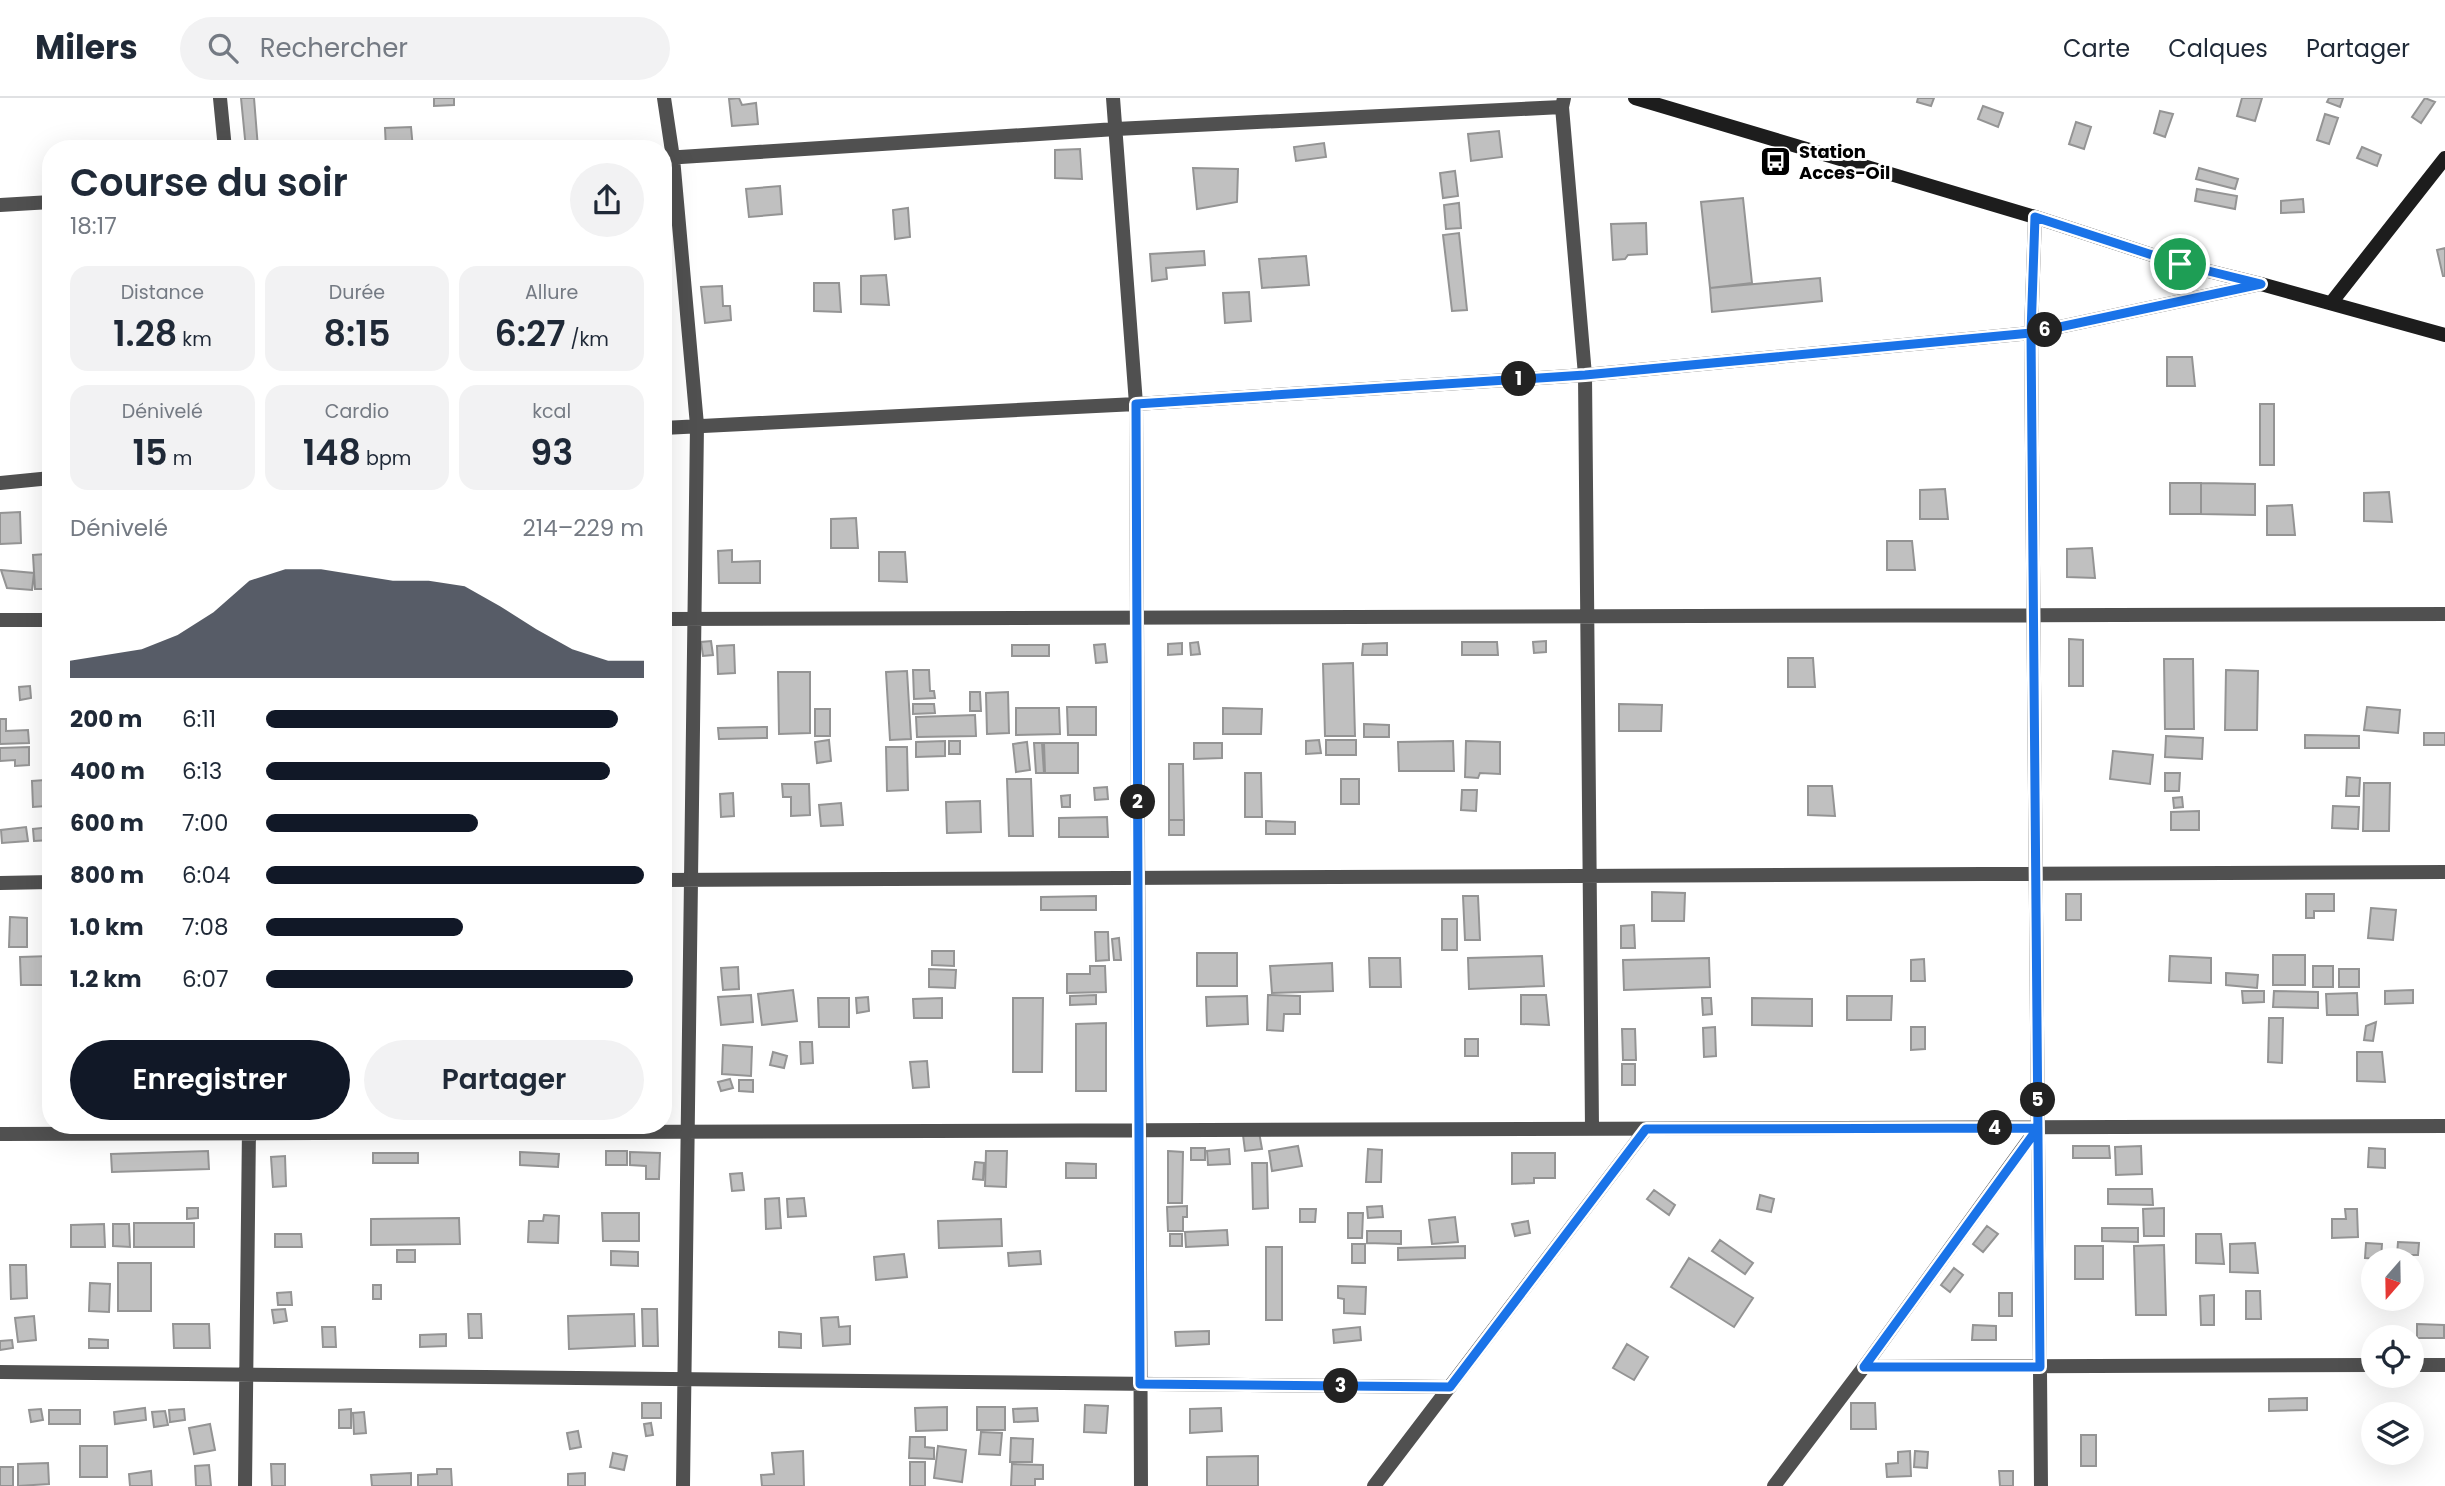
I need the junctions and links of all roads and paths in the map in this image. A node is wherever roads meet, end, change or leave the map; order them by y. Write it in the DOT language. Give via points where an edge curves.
graph roads {
  1 [pos="220,98"];
  2 [pos="664,98"];
  3 [pos="1113,98"];
  4 [pos="1635,98"];
  5 [pos="1563,102"];
  6 [pos="1115,129"];
  7 [pos="224,140"];
  8 [pos="667,140"];
  9 [pos="672,158"];
  10 [pos="2445,158"];
  11 [pos="672,195"];
  12 [pos="42,203"];
  13 [pos="0,205"];
  14 [pos="2035,217"];
  15 [pos="2261,284"];
  16 [pos="2331,303"];
  17 [pos="2031,333"];
  18 [pos="2445,335"];
  19 [pos="1585,375"];
  20 [pos="1136,404"];
  21 [pos="697,425"];
  22 [pos="672,427"];
  23 [pos="42,479"];
  24 [pos="0,483"];
  25 [pos="2445,614"];
  26 [pos="2033,615"];
  27 [pos="1586,616"];
  28 [pos="1137,618"];
  29 [pos="672,619"];
  30 [pos="694,619"];
  31 [pos="0,620"];
  32 [pos="42,620"];
  33 [pos="2445,872"];
  34 [pos="2036,873"];
  35 [pos="1589,875"];
  36 [pos="1138,877"];
  37 [pos="672,880"];
  38 [pos="691,880"];
  39 [pos="42,882"];
  40 [pos="0,883"];
  41 [pos="2445,1126"];
  42 [pos="1592,1128"];
  43 [pos="2038,1128"];
  44 [pos="1646,1129"];
  45 [pos="1139,1130"];
  46 [pos="672,1132"];
  47 [pos="688,1132"];
  48 [pos="42,1133"];
  49 [pos="0,1134"];
  50 [pos="249,1134"];
  51 [pos="2361,1365"];
  52 [pos="2424,1365"];
  53 [pos="2445,1365"];
  54 [pos="1864,1367"];
  55 [pos="2040,1367"];
  56 [pos="0,1372"];
  57 [pos="246,1375"];
  58 [pos="685,1379"];
  59 [pos="1140,1384"];
  60 [pos="1450,1387"];
  61 [pos="245,1486"];
  62 [pos="683,1486"];
  63 [pos="1141,1486"];
  64 [pos="1374,1486"];
  65 [pos="1774,1486"];
  66 [pos="2041,1486"];
  1 -- 7 [label="street"];
  2 -- 8 [label="street"];
  3 -- 6 [label="street"];
  4 -- 14 [label="street"];
  5 -- 6 [label="street"];
  5 -- 19 [label="street"];
  6 -- 9 [label="street"];
  6 -- 20 [label="street"];
  10 -- 16 [label="street"];
  11 -- 21 [label="street"];
  12 -- 13 [label="street"];
  14 -- 15 [label="street" via="2180,264"];
  14 -- 17 [label="street"];
  15 -- 16 [label="street"];
  15 -- 17 [label="street"];
  16 -- 18 [label="street"];
  17 -- 19 [label="street"];
  17 -- 26 [label="street"];
  19 -- 20 [label="street"];
  19 -- 27 [label="street"];
  20 -- 21 [label="street"];
  20 -- 28 [label="street"];
  21 -- 22 [label="street"];
  21 -- 30 [label="street"];
  23 -- 24 [label="street"];
  25 -- 26 [label="street"];
  26 -- 27 [label="street"];
  26 -- 34 [label="street"];
  27 -- 28 [label="street"];
  27 -- 35 [label="street"];
  28 -- 30 [label="street"];
  28 -- 36 [label="street"];
  29 -- 30 [label="street"];
  30 -- 38 [label="street"];
  31 -- 32 [label="street"];
  33 -- 34 [label="street"];
  34 -- 35 [label="street"];
  34 -- 43 [label="street"];
  35 -- 36 [label="street"];
  35 -- 42 [label="street"];
  36 -- 38 [label="street"];
  36 -- 45 [label="street"];
  37 -- 38 [label="street"];
  38 -- 47 [label="street"];
  39 -- 40 [label="street"];
  41 -- 43 [label="street"];
  42 -- 44 [label="street"];
  42 -- 45 [label="street"];
  43 -- 44 [label="street"];
  43 -- 54 [label="street"];
  43 -- 55 [label="street"];
  44 -- 60 [label="street"];
  45 -- 47 [label="street"];
  45 -- 59 [label="street"];
  46 -- 47 [label="street"];
  47 -- 58 [label="street"];
  48 -- 49 [label="street"];
  50 -- 57 [label="street"];
  51 -- 55 [label="street"];
  52 -- 53 [label="street"];
  54 -- 55 [label="street"];
  54 -- 65 [label="street"];
  55 -- 66 [label="street"];
  56 -- 57 [label="street"];
  57 -- 58 [label="street"];
  57 -- 61 [label="street"];
  58 -- 59 [label="street"];
  58 -- 62 [label="street"];
  59 -- 60 [label="street"];
  59 -- 63 [label="street"];
  60 -- 64 [label="street"];
}
